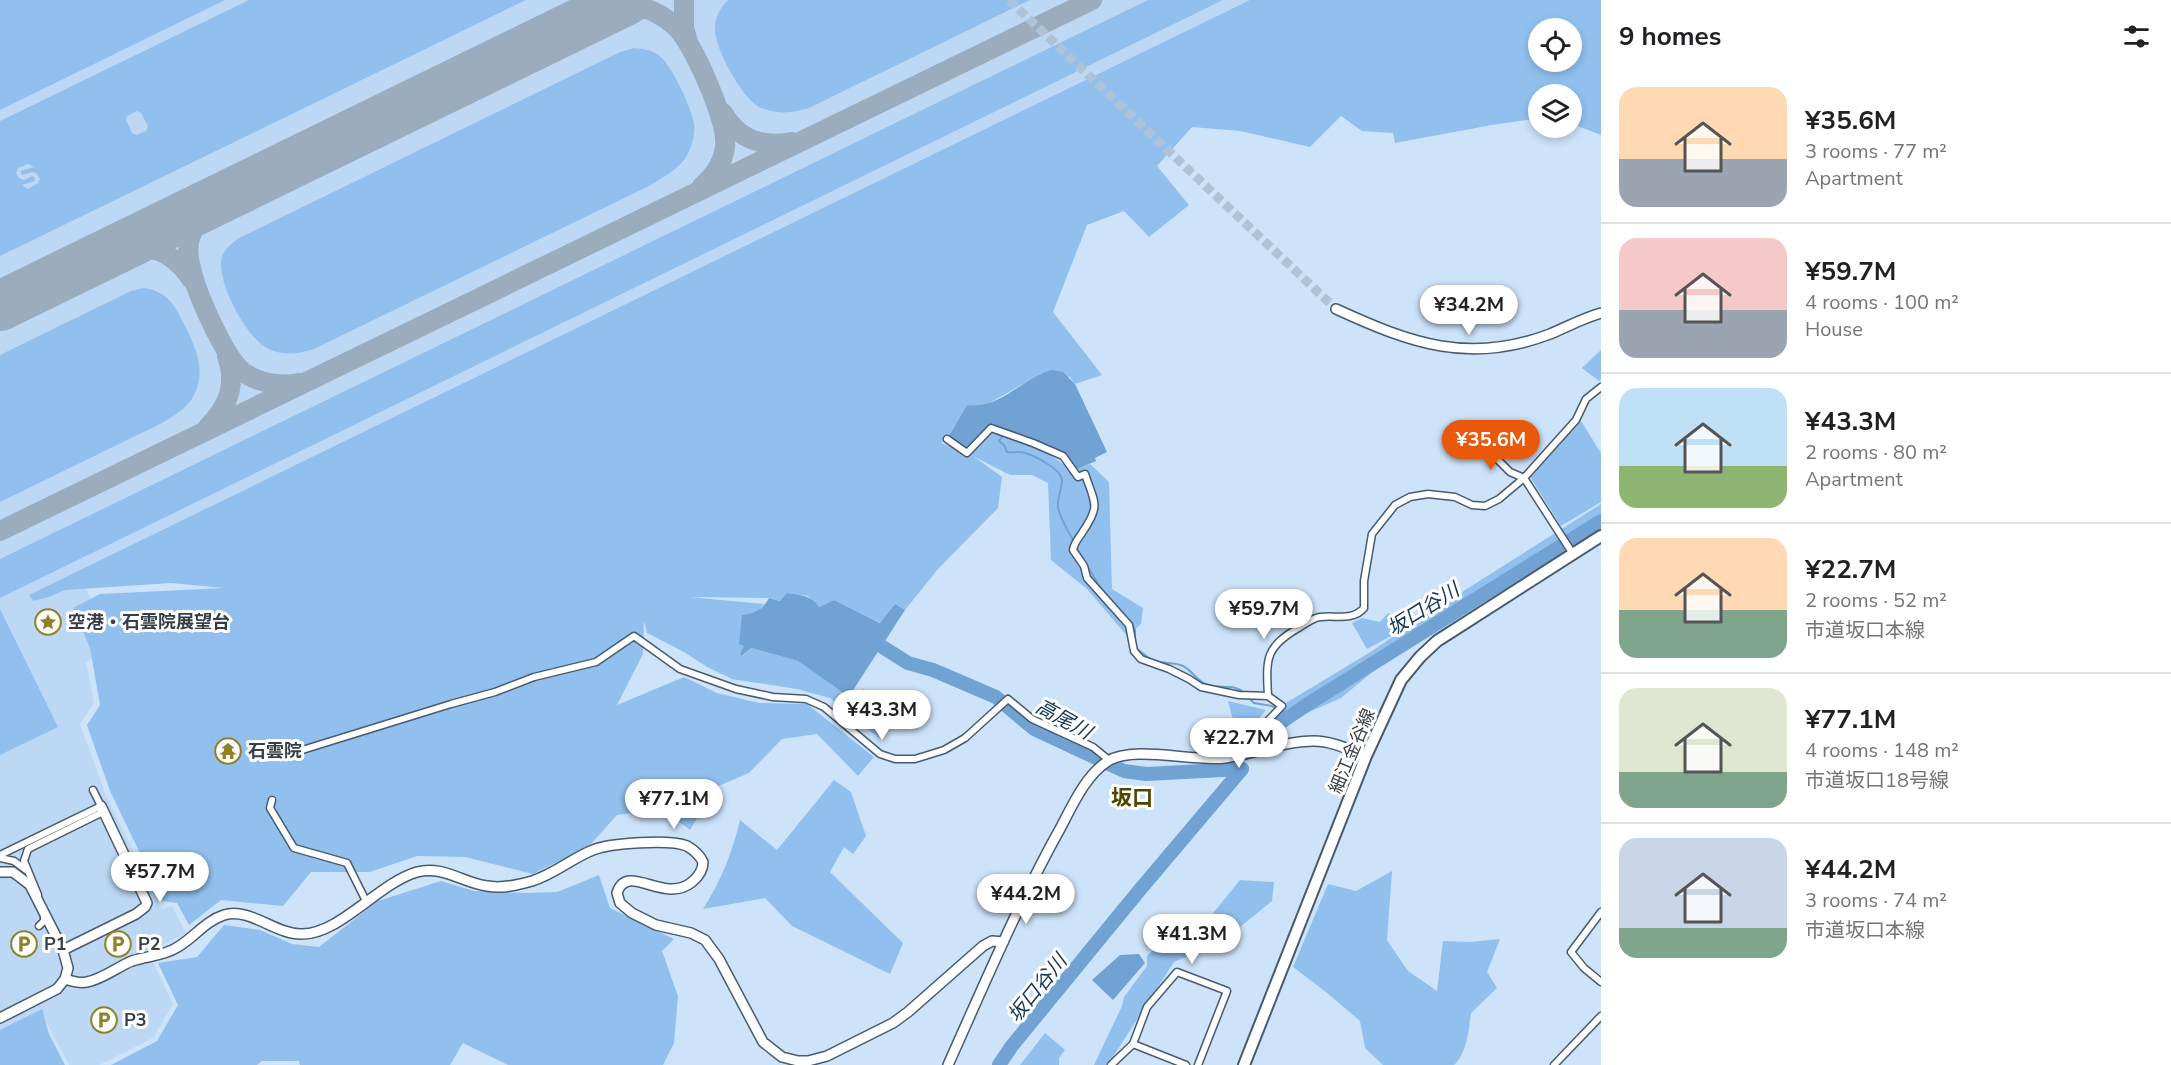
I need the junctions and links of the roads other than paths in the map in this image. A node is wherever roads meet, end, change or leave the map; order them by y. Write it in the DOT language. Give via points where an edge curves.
graph roads {
  1 [pos="1336,309"];
  2 [pos="1601,313"];
  3 [pos="1601,387"];
  4 [pos="1476,438"];
  5 [pos="947,439"];
  6 [pos="1524,478"];
  7 [pos="1601,536"];
  8 [pos="1572,551"];
  9 [pos="1268,696"];
  10 [pos="1265,750"];
  11 [pos="299,751"];
  12 [pos="1366,756"];
  13 [pos="1108,760"];
  14 [pos="93,790"];
  15 [pos="272,801"];
  16 [pos="102,809"];
  17 [pos="0,856"];
  18 [pos="0,872"];
  19 [pos="29,873"];
  20 [pos="366,901"];
  21 [pos="42,907"];
  22 [pos="1601,912"];
  23 [pos="39,926"];
  24 [pos="1003,942"];
  25 [pos="63,950"];
  26 [pos="65,979"];
  27 [pos="1601,982"];
  28 [pos="1601,1016"];
  29 [pos="0,1018"];
  30 [pos="1133,1044"];
  31 [pos="948,1065"];
  32 [pos="1111,1065"];
  33 [pos="1186,1065"];
  34 [pos="1198,1065"];
  35 [pos="1244,1065"];
  36 [pos="1554,1065"];
  1 -- 2 [label="street" via="1396,334 1452,348 1484,350 1549,334"];
  3 -- 6 [label="street" via="1586,399 1576,420"];
  4 -- 6 [label="street" via="1510,472"];
  5 -- 9 [label="street" via="967,453 991,428 1063,456 1078,477 1084,474 1095,502 1095,514 1073,550 1087,578 1130,625 1134,651 1141,659 1201,687"];
  6 -- 8 [label="street"];
  6 -- 9 [label="street" via="1485,506 1428,494 1410,496 1395,505 1372,534 1364,608 1352,616 1317,617 1282,637 1267,661"];
  7 -- 8 [label="main road, 細江金谷線"];
  8 -- 12 [label="main road, 細江金谷線" via="1437,641 1420,657 1401,680"];
  9 -- 10 [label="street" via="1282,706 1259,730"];
  10 -- 12 [label="street" via="1315,741"];
  10 -- 13 [label="street" via="1198,759 1133,753"];
  11 -- 13 [label="street" via="534,677 596,662 634,636 681,669 700,677 773,697 806,699 824,707 880,754 895,759 915,759 944,750 965,738 1008,699 1032,719 1093,747"];
  12 -- 35 [label="main road, 細江金谷線"];
  13 -- 24 [label="street" via="1090,777 1038,867"];
  14 -- 16 [label="street"];
  15 -- 20 [label="street" via="270,808 294,848 347,863"];
  16 -- 17 [label="street"];
  16 -- 19 [label="street" via="28,849 24,861"];
  16 -- 25 [label="street" via="147,903 136,914"];
  17 -- 19 [label="street"];
  18 -- 21 [label="street" via="13,872 25,880"];
  19 -- 21 [label="street"];
  20 -- 24 [label="street" via="420,871 445,872 481,885 500,887 534,880 606,846 663,842 688,847 700,857 703,868 687,886 666,890 627,881 617,893 620,903 656,925 705,940 763,1042 782,1057 798,1061 827,1056 893,1023 983,946 992,941"];
  20 -- 26 [label="street" via="324,929 303,934 228,914 206,924 173,950 132,961 88,982"];
  21 -- 23 [label="street" via="44,918"];
  21 -- 25 [label="street"];
  22 -- 27 [label="street" via="1571,952"];
  24 -- 31 [label="street"];
  25 -- 26 [label="street" via="68,968"];
  26 -- 29 [label="street" via="49,994"];
  28 -- 36 [label="street"];
  30 -- 32 [label="street"];
  30 -- 33 [label="street"];
  30 -- 34 [label="street" via="1148,1007 1177,972 1227,991"];
}
